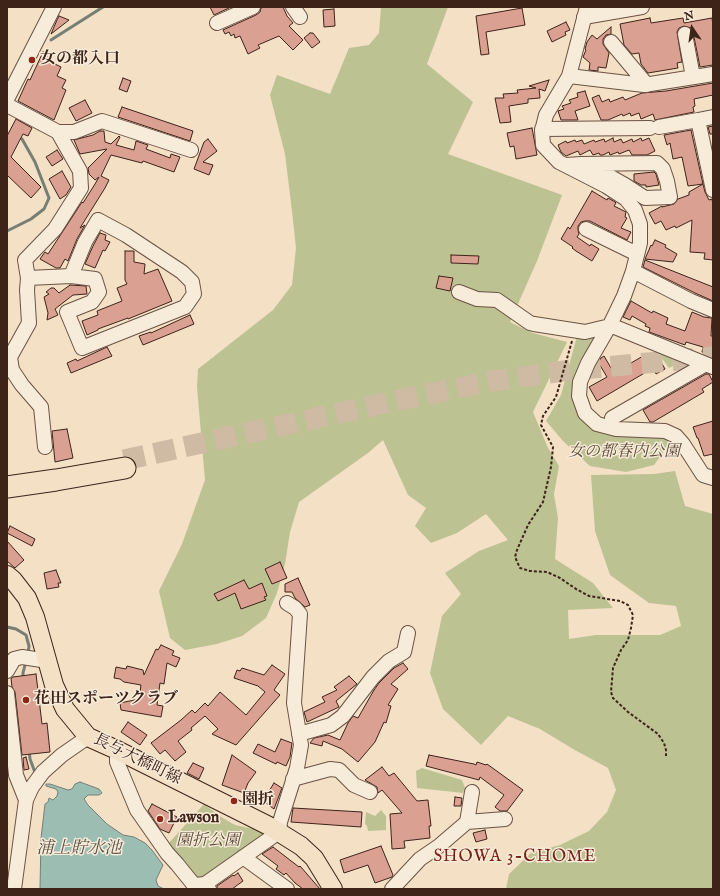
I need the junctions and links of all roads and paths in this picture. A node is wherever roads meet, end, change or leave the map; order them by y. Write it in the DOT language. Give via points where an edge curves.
graph roads {
  1 [pos="54,7"];
  2 [pos="253,7"];
  3 [pos="642,7"];
  4 [pos="586,12"];
  5 [pos="217,23"];
  6 [pos="685,34"];
  7 [pos="610,42"];
  8 [pos="713,74"];
  9 [pos="569,76"];
  10 [pos="693,77"];
  11 [pos="647,85"];
  12 [pos="7,99"];
  13 [pos="7,105"];
  14 [pos="713,117"];
  15 [pos="698,120"];
  16 [pos="542,129"];
  17 [pos="58,132"];
  18 [pos="191,150"];
  19 [pos="594,165"];
  20 [pos="565,166"];
  21 [pos="713,190"];
  22 [pos="586,229"];
  23 [pos="637,254"];
  24 [pos="633,270"];
  25 [pos="71,276"];
  26 [pos="28,278"];
  27 [pos="459,292"];
  28 [pos="713,310"];
  29 [pos="610,326"];
  30 [pos="576,330"];
  31 [pos="709,366"];
  32 [pos="612,418"];
  33 [pos="45,447"];
  34 [pos="713,478"];
  35 [pos="7,481"];
  36 [pos="7,487"];
  37 [pos="7,575"];
  38 [pos="286,602"];
  39 [pos="408,633"];
  40 [pos="35,659"];
  41 [pos="7,671"];
  42 [pos="7,693"];
  43 [pos="299,734"];
  44 [pos="88,736"];
  45 [pos="117,750"];
  46 [pos="666,756"];
  47 [pos="293,779"];
  48 [pos="370,792"];
  49 [pos="472,792"];
  50 [pos="26,800"];
  51 [pos="505,819"];
  52 [pos="467,822"];
  53 [pos="279,832"];
  54 [pos="243,857"];
  55 [pos="207,886"];
  56 [pos="14,889"];
  57 [pos="287,889"];
  58 [pos="333,889"];
  59 [pos="392,889"];
  1 -- 12 [label="street"];
  2 -- 5 [label="street"];
  3 -- 4 [label="street"];
  4 -- 9 [label="street"];
  6 -- 10 [label="street"];
  7 -- 11 [label="street"];
  8 -- 10 [label="street"];
  9 -- 11 [label="street"];
  9 -- 16 [label="street" via="546,116"];
  10 -- 11 [label="street"];
  13 -- 17 [label="street"];
  14 -- 15 [label="street"];
  15 -- 16 [label="street" via="654,127"];
  15 -- 21 [label="street"];
  16 -- 20 [label="street" via="543,145"];
  17 -- 18 [label="street" via="74,132 102,121"];
  17 -- 26 [label="street" via="80,171 81,188 55,230 25,260"];
  19 -- 19 [label="street" via="658,164 663,169 670,197 645,198"];
  19 -- 20 [label="street"];
  20 -- 23 [label="street" via="626,199 635,210 640,224"];
  22 -- 23 [label="street"];
  23 -- 24 [label="street"];
  24 -- 28 [label="street"];
  24 -- 29 [label="street"];
  25 -- 25 [label="street" via="85,242 98,220 182,272 192,282 194,294 185,307 82,348 67,312 92,302 99,292 95,279"];
  25 -- 26 [label="street"];
  26 -- 33 [label="street" via="29,323 10,357 12,370 41,408"];
  27 -- 30 [label="street" via="478,299 497,300 530,323"];
  29 -- 30 [label="street" via="585,332"];
  29 -- 31 [label="street"];
  29 -- 34 [label="street" via="590,357 580,382 579,396 585,413 597,424 616,429 666,432 676,436 703,475"];
  30 -- 46 [label="path" via="556,397 543,416 541,425 553,447 543,502 528,525 515,557 520,568 547,572 589,596 620,601 628,605 633,615 631,628 628,640 613,668 611,692 613,698 628,712 658,734 664,743"];
  31 -- 32 [label="street"];
  35 -- 36 [label="highway" via="125,464 56,480"];
  37 -- 40 [label="main road, 長与大橋町線" via="27,598 36,617"];
  38 -- 43 [label="street" via="300,614 294,703"];
  39 -- 43 [label="street" via="404,652 389,661 373,677 343,716 331,725"];
  40 -- 41 [label="street" via="14,659"];
  40 -- 44 [label="main road, 長与大橋町線" via="54,685 65,709"];
  42 -- 50 [label="street" via="16,775"];
  43 -- 47 [label="street" via="301,745"];
  44 -- 45 [label="main road, 長与大橋町線"];
  44 -- 50 [label="street" via="39,777"];
  45 -- 53 [label="main road, 長与大橋町線"];
  45 -- 55 [label="street" via="117,762 137,810 167,853 194,885"];
  47 -- 48 [label="street" via="330,769 339,770 354,785"];
  47 -- 53 [label="street"];
  49 -- 52 [label="street"];
  50 -- 56 [label="street"];
  51 -- 52 [label="street"];
  52 -- 59 [label="street" via="420,859"];
  53 -- 54 [label="street"];
  53 -- 58 [label="main road, 長与大橋町線" via="314,858"];
  54 -- 55 [label="street"];
  54 -- 57 [label="street"];
}
